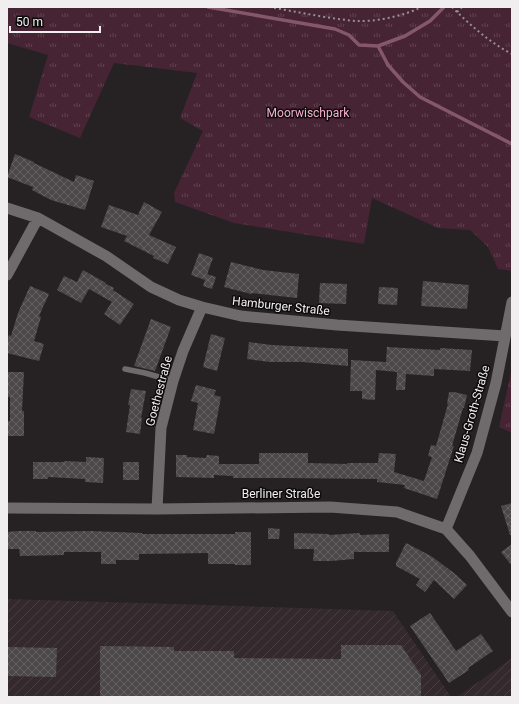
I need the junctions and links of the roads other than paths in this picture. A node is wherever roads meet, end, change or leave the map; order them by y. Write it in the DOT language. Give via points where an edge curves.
graph roads {
  1 [pos="7,208"];
  2 [pos="38,218"];
  3 [pos="7,275"];
  4 [pos="512,302"];
  5 [pos="202,307"];
  6 [pos="505,336"];
  7 [pos="125,369"];
  8 [pos="173,381"];
  9 [pos="7,508"];
  10 [pos="157,508"];
  11 [pos="446,529"];
  12 [pos="508,600"];
  13 [pos="512,612"];
  1 -- 2 [label="street, Hamburger Straße"];
  2 -- 3 [label="street"];
  2 -- 5 [label="street, Hamburger Straße" via="106,256 151,287"];
  4 -- 6 [label="street, Klaus-Groth-Straße"];
  5 -- 6 [label="street, Hamburger Straße" via="241,316"];
  5 -- 8 [label="street, Goethestraße"];
  6 -- 11 [label="street, Klaus-Groth-Straße" via="496,383 476,454"];
  7 -- 8 [label="lane"];
  8 -- 10 [label="street, Goethestraße" via="162,428"];
  9 -- 10 [label="street, Berliner Straße"];
  10 -- 11 [label="street, Berliner Straße" via="330,507 397,512"];
  11 -- 12 [label="street, Berliner Straße"];
  12 -- 13 [label="street, Berliner Straße"];
}
